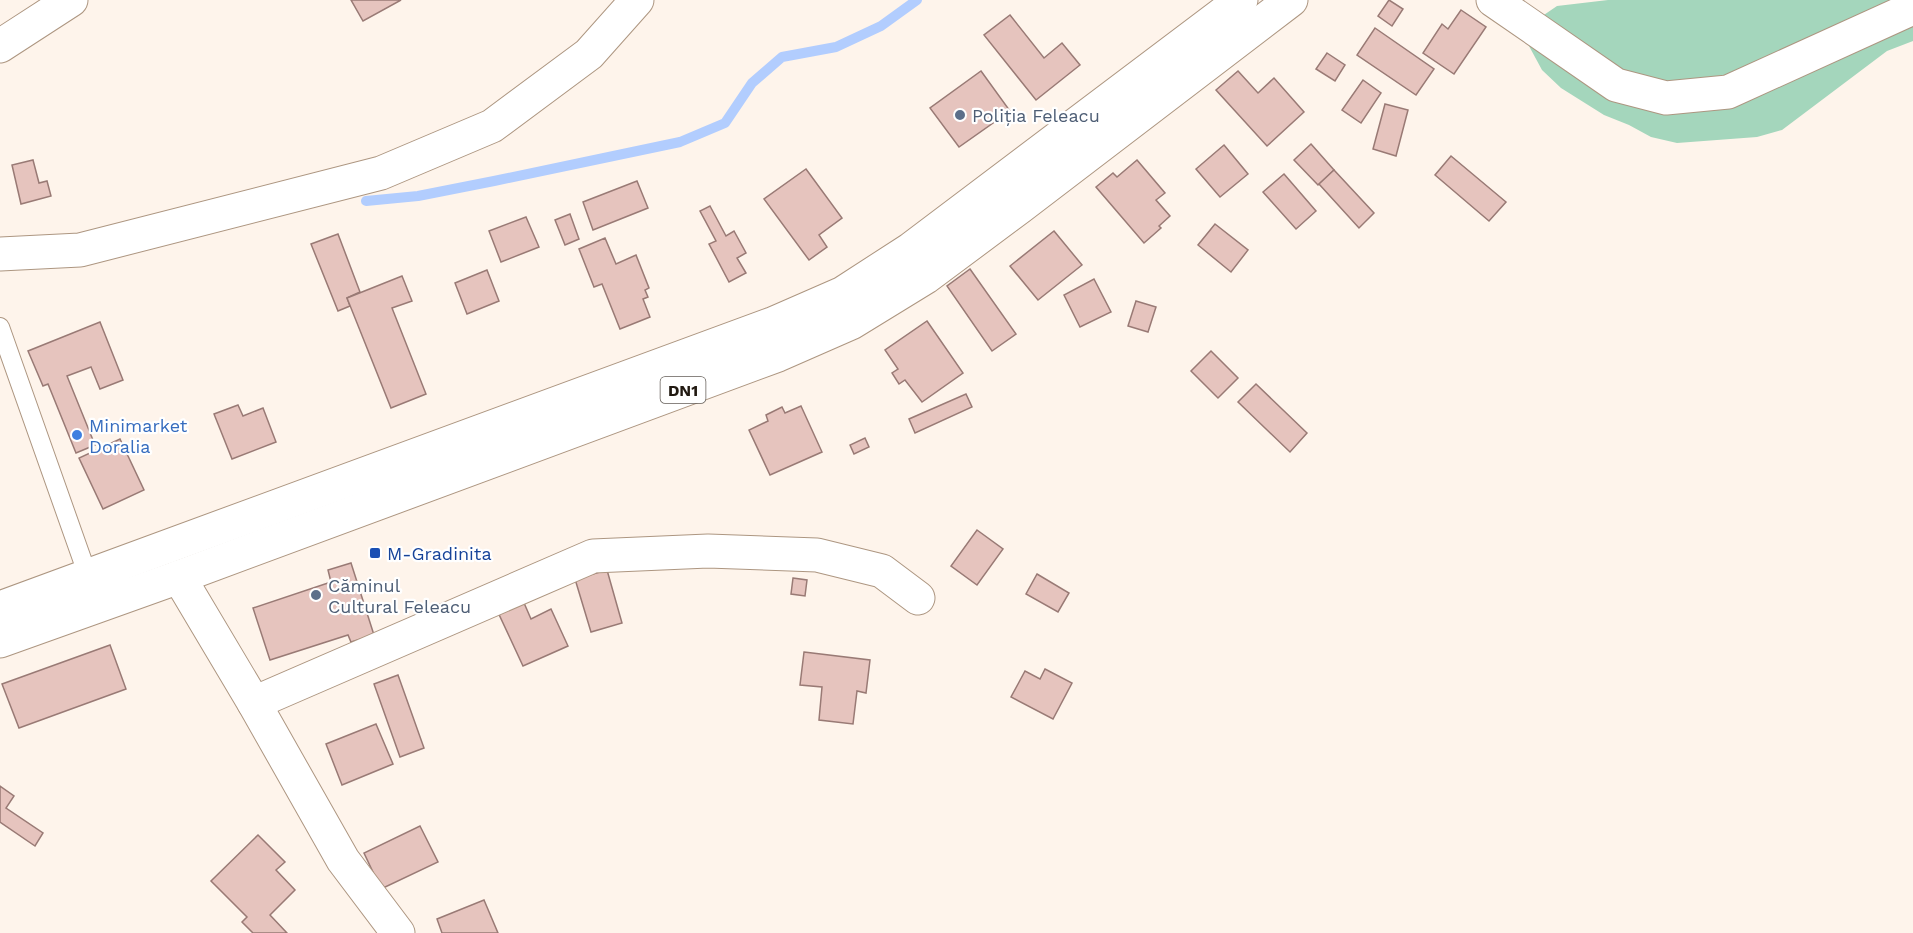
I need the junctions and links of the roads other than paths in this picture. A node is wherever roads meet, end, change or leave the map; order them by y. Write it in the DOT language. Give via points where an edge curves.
graph roads {
  1 [pos="71,0"];
  2 [pos="637,0"];
  3 [pos="1241,0"];
  4 [pos="1291,0"];
  5 [pos="1493,0"];
  6 [pos="1913,8"];
  7 [pos="0,46"];
  8 [pos="0,254"];
  9 [pos="0,327"];
  10 [pos="88,576"];
  11 [pos="179,577"];
  12 [pos="918,598"];
  13 [pos="0,608"];
  14 [pos="0,641"];
  15 [pos="254,703"];
  16 [pos="398,933"];
  1 -- 7 [label="main road"];
  2 -- 8 [label="main road" via="589,54 492,126 381,173 80,250"];
  3 -- 10 [label="main road, DN1" via="911,249 843,293 772,324"];
  4 -- 11 [label="main road, DN1" via="945,263 851,323 778,355"];
  5 -- 6 [label="main road" via="1616,85 1666,98 1728,92"];
  9 -- 10 [label="lane"];
  10 -- 13 [label="main road, DN1"];
  11 -- 14 [label="main road, DN1"];
  11 -- 15 [label="main road"];
  12 -- 15 [label="main road" via="882,571 817,555 708,551 593,556"];
  15 -- 16 [label="main road" via="343,860"];
}
